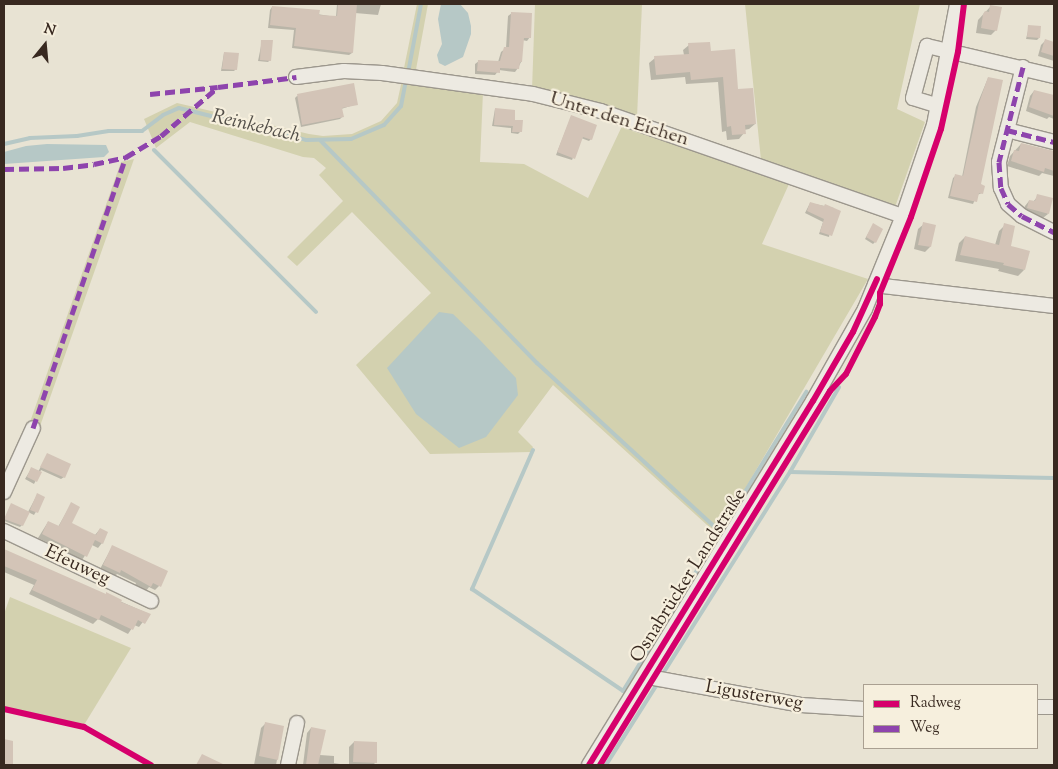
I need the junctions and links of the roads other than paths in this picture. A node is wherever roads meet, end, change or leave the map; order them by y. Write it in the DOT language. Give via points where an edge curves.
graph roads {
  1 [pos="957,4"];
  2 [pos="950,51"];
  3 [pos="1022,67"];
  4 [pos="1054,76"];
  5 [pos="296,77"];
  6 [pos="939,106"];
  7 [pos="1007,130"];
  8 [pos="1054,142"];
  9 [pos="902,216"];
  10 [pos="1054,232"];
  11 [pos="875,285"];
  12 [pos="1054,306"];
  13 [pos="33,428"];
  14 [pos="4,492"];
  15 [pos="4,531"];
  16 [pos="151,601"];
  17 [pos="646,674"];
  18 [pos="1038,707"];
  19 [pos="1054,707"];
  20 [pos="863,709"];
  21 [pos="297,723"];
  22 [pos="288,765"];
  23 [pos="589,765"];
  1 -- 2 [label="street, Osnabrücker Landstraße"];
  2 -- 3 [label="street"];
  2 -- 6 [label="street, Osnabrücker Landstraße"];
  2 -- 6 [label="street" via="927,46 913,98"];
  3 -- 4 [label="street"];
  3 -- 7 [label="street"];
  5 -- 9 [label="street, Unter den Eichen" via="344,70 533,94 601,111"];
  6 -- 9 [label="street, Osnabrücker Landstraße"];
  7 -- 8 [label="street"];
  7 -- 10 [label="street" via="999,175 1008,204 1022,216"];
  9 -- 11 [label="street, Osnabrücker Landstraße"];
  11 -- 12 [label="street"];
  11 -- 17 [label="street, Osnabrücker Landstraße" via="853,332 813,401"];
  13 -- 14 [label="street"];
  15 -- 16 [label="street, Efeuweg"];
  17 -- 20 [label="street, Ligusterweg" via="801,705"];
  17 -- 23 [label="street, Osnabrücker Landstraße"];
  18 -- 19 [label="street"];
  21 -- 22 [label="street"];
}
